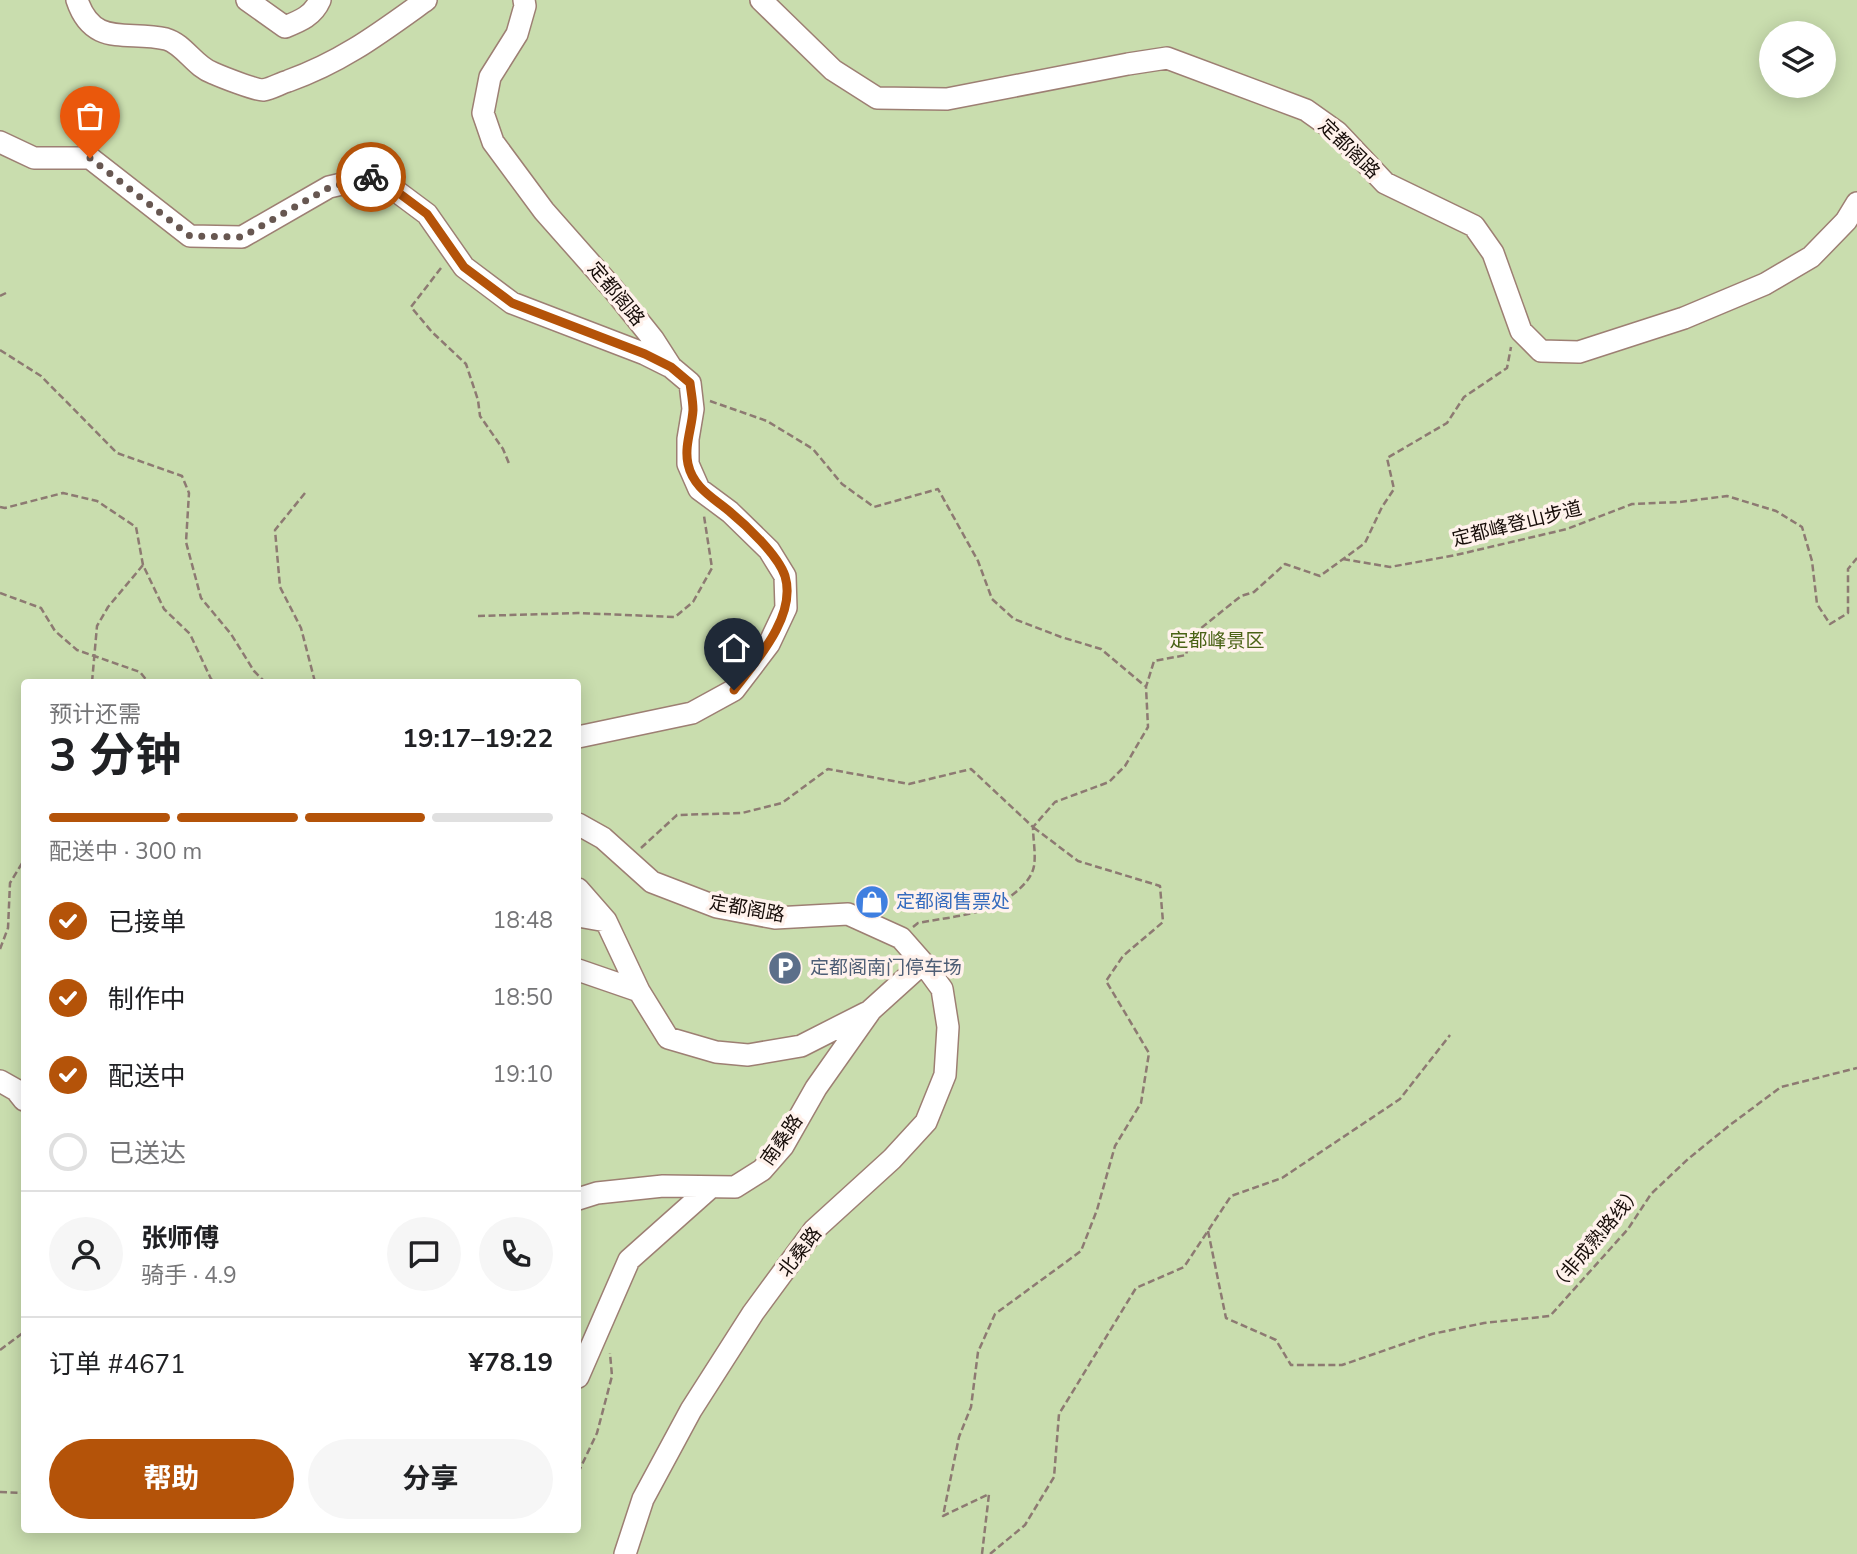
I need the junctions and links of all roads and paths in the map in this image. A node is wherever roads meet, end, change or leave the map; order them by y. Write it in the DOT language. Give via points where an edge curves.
graph roads {
  1 [pos="77,0"];
  2 [pos="247,0"];
  3 [pos="320,0"];
  4 [pos="425,0"];
  5 [pos="524,0"];
  6 [pos="761,0"];
  7 [pos="0,142"];
  8 [pos="1857,203"];
  9 [pos="452,251"];
  10 [pos="6,293"];
  11 [pos="0,296"];
  12 [pos="1512,344"];
  13 [pos="0,350"];
  14 [pos="671,367"];
  15 [pos="691,394"];
  16 [pos="510,466"];
  17 [pos="699,489"];
  18 [pos="305,493"];
  19 [pos="0,507"];
  20 [pos="1857,558"];
  21 [pos="1343,559"];
  22 [pos="143,565"];
  23 [pos="0,593"];
  24 [pos="478,616"];
  25 [pos="93,656"];
  26 [pos="92,679"];
  27 [pos="146,679"];
  28 [pos="211,679"];
  29 [pos="262,679"];
  30 [pos="314,679"];
  31 [pos="1146,687"];
  32 [pos="581,736"];
  33 [pos="581,826"];
  34 [pos="1033,827"];
  35 [pos="628,860"];
  36 [pos="21,865"];
  37 [pos="581,892"];
  38 [pos="581,917"];
  39 [pos="606,921"];
  40 [pos="901,939"];
  41 [pos="0,949"];
  42 [pos="923,963"];
  43 [pos="581,971"];
  44 [pos="639,991"];
  45 [pos="871,1010"];
  46 [pos="1450,1035"];
  47 [pos="1857,1068"];
  48 [pos="0,1081"];
  49 [pos="21,1096"];
  50 [pos="711,1187"];
  51 [pos="581,1198"];
  52 [pos="1208,1231"];
  53 [pos="21,1334"];
  54 [pos="595,1336"];
  55 [pos="0,1350"];
  56 [pos="581,1370"];
  57 [pos="581,1467"];
  58 [pos="0,1492"];
  59 [pos="21,1493"];
  60 [pos="625,1554"];
  61 [pos="982,1554"];
  62 [pos="990,1554"];
  1 -- 4 [label="street" via="93,28 169,40 209,72 263,90 360,48"];
  2 -- 3 [label="street" via="285,27 306,19"];
  5 -- 14 [label="street, 定都阁路" via="517,34 490,77 483,113 493,142"];
  6 -- 8 [label="street, 定都阁路" via="832,70 877,98 947,99 1167,58 1306,110 1337,132 1385,183 1474,226 1493,253 1521,331 1541,351 1579,352 1684,318 1765,284 1811,257"];
  7 -- 9 [label="street" via="34,158 90,158 190,236 242,237 330,187 376,176 427,214"];
  9 -- 14 [label="street" via="464,267 512,303"];
  9 -- 16 [label="path" via="411,307 466,364 480,416"];
  10 -- 11 [label="path"];
  12 -- 21 [label="path" via="1507,368 1464,397 1447,423 1387,458 1394,488 1365,543"];
  13 -- 29 [label="path" via="41,376 117,453 182,476 189,493 186,542 201,598"];
  14 -- 15 [label="street, 定都阁路" via="690,383"];
  15 -- 17 [label="street" via="688,464"];
  15 -- 31 [label="path" via="767,421 813,449 842,484 874,507 938,489 978,561 992,598 1014,619 1101,649"];
  17 -- 24 [label="path" via="712,568 693,601 675,617 578,613"];
  17 -- 32 [label="street" via="769,550 785,576 786,608 769,644 734,690 692,713"];
  18 -- 30 [label="path" via="275,530 280,587 301,628"];
  19 -- 22 [label="path" via="63,493 96,501 136,527"];
  20 -- 21 [label="path, 定都峰登山步道" via="1848,569 1848,613 1830,624 1817,604 1802,527 1776,511 1727,496 1632,504 1567,529 1390,567"];
  21 -- 31 [label="path" via="1320,576 1285,564 1190,637 1186,655 1154,661"];
  22 -- 25 [label="path" via="97,626"];
  22 -- 28 [label="path" via="164,609 190,634"];
  23 -- 25 [label="path" via="41,608 55,631 77,650"];
  25 -- 26 [label="path"];
  25 -- 27 [label="path" via="140,672"];
  31 -- 34 [label="path" via="1148,727 1125,766 1110,782 1055,802"];
  33 -- 35 [label="street, 定都阁路"];
  34 -- 35 [label="path" via="971,769 909,784 828,769 782,803 742,813 677,815"];
  34 -- 40 [label="path" via="1034,866 1027,883 985,911 918,923"];
  34 -- 61 [label="path" via="1078,861 1160,886 1163,922 1124,956 1106,981 1149,1053 1141,1103 1115,1146 1081,1251 995,1314 978,1352 971,1407 959,1437 943,1516 989,1494"];
  35 -- 40 [label="street, 定都阁路" via="652,881 717,907 775,918 848,914"];
  36 -- 41 [label="path" via="10,883 8,928"];
  37 -- 39 [label="street"];
  38 -- 39 [label="street"];
  39 -- 44 [label="street"];
  40 -- 42 [label="street, 定都阁路"];
  42 -- 45 [label="street, 南桑路"];
  42 -- 60 [label="street, 北桑路" via="942,989 948,1027 945,1074 926,1122 814,1230 752,1313 691,1410 643,1499"];
  43 -- 44 [label="street"];
  44 -- 45 [label="street" via="668,1038 716,1052 748,1055 801,1046"];
  45 -- 50 [label="street, 南桑路" via="816,1088 783,1146 762,1170 735,1187"];
  46 -- 52 [label="path" via="1400,1100 1282,1178 1231,1196"];
  47 -- 52 [label="path, （非成熟路线）" via="1781,1087 1730,1125 1651,1194 1628,1228 1550,1316 1432,1334 1342,1365 1291,1365 1276,1340 1226,1318"];
  48 -- 49 [label="street"];
  50 -- 51 [label="street, 南桑路" via="663,1185"];
  50 -- 54 [label="street" via="629,1260"];
  52 -- 62 [label="path" via="1184,1267 1136,1289 1059,1414 1054,1477 1025,1525"];
  53 -- 55 [label="path"];
  54 -- 56 [label="street"];
  54 -- 57 [label="path" via="610,1351 612,1376 597,1433"];
  58 -- 59 [label="path"];
}
